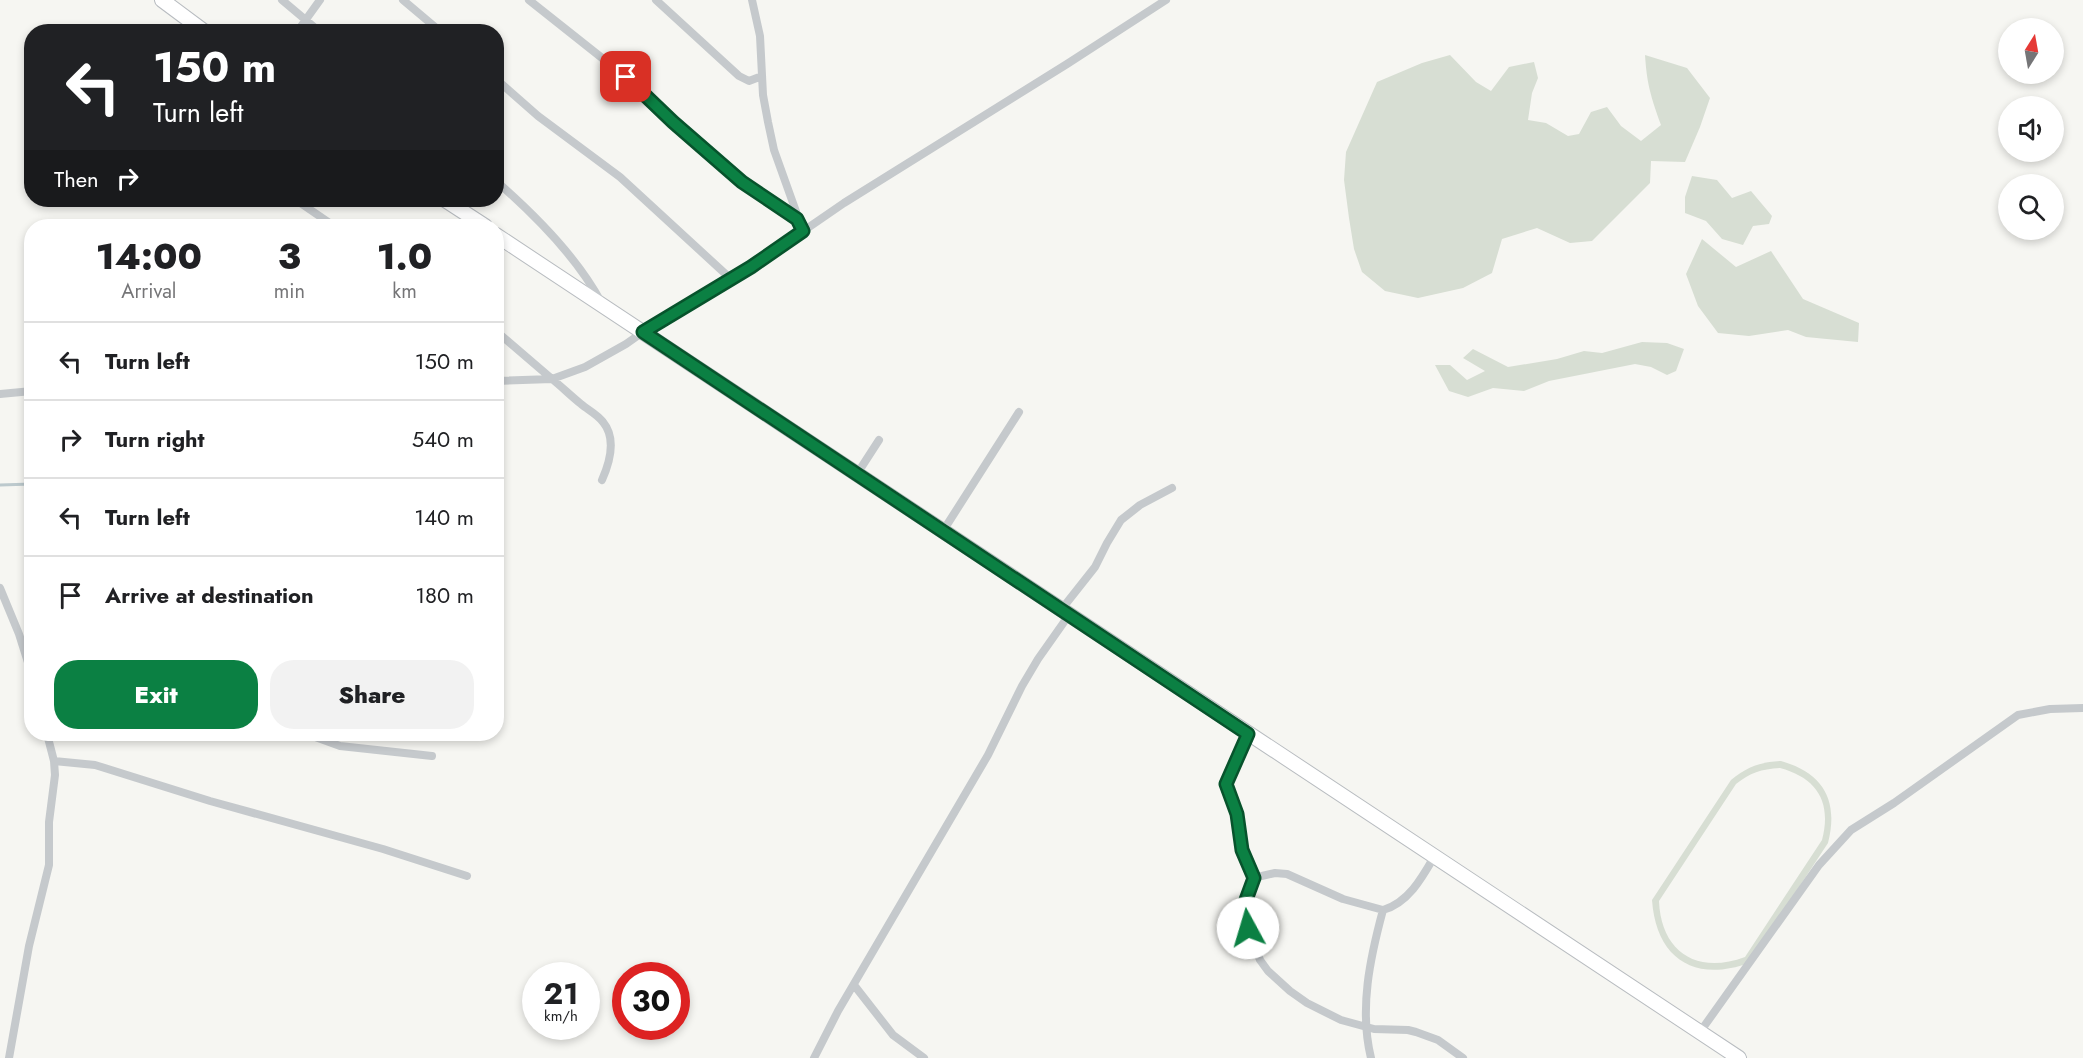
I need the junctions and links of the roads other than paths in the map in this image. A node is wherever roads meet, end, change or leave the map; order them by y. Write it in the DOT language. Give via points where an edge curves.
graph roads {
  1 [pos="162,0"];
  2 [pos="282,0"];
  3 [pos="320,0"];
  4 [pos="404,0"];
  5 [pos="529,0"];
  6 [pos="656,0"];
  7 [pos="752,0"];
  8 [pos="1166,0"];
  9 [pos="306,20"];
  10 [pos="194,24"];
  11 [pos="303,24"];
  12 [pos="311,24"];
  13 [pos="432,24"];
  14 [pos="762,76"];
  15 [pos="504,85"];
  16 [pos="504,188"];
  17 [pos="306,207"];
  18 [pos="456,207"];
  19 [pos="324,219"];
  20 [pos="474,219"];
  21 [pos="797,219"];
  22 [pos="803,231"];
  23 [pos="504,240"];
  24 [pos="730,279"];
  25 [pos="603,305"];
  26 [pos="643,332"];
  27 [pos="504,338"];
  28 [pos="552,379"];
  29 [pos="504,381"];
  30 [pos="24,392"];
  31 [pos="0,394"];
  32 [pos="1019,412"];
  33 [pos="879,440"];
  34 [pos="857,474"];
  35 [pos="602,480"];
  36 [pos="1172,488"];
  37 [pos="943,531"];
  38 [pos="0,588"];
  39 [pos="1065,613"];
  40 [pos="24,647"];
  41 [pos="2083,708"];
  42 [pos="1248,734"];
  43 [pos="49,741"];
  44 [pos="326,741"];
  45 [pos="432,756"];
  46 [pos="54,761"];
  47 [pos="1434,856"];
  48 [pos="467,876"];
  49 [pos="1254,878"];
  50 [pos="1383,910"];
  51 [pos="854,985"];
  52 [pos="1366,1026"];
  53 [pos="1700,1032"];
  54 [pos="9,1058"];
  55 [pos="814,1058"];
  56 [pos="924,1058"];
  57 [pos="1371,1058"];
  58 [pos="1462,1058"];
  59 [pos="1738,1058"];
  1 -- 10 [label="main road"];
  2 -- 9 [label="street"];
  3 -- 9 [label="street"];
  4 -- 13 [label="street"];
  5 -- 21 [label="street" via="626,77 742,182"];
  6 -- 14 [label="street" via="739,76 749,81"];
  7 -- 14 [label="street" via="760,36"];
  8 -- 22 [label="street"];
  9 -- 11 [label="street"];
  9 -- 12 [label="street"];
  14 -- 21 [label="street" via="774,150"];
  15 -- 24 [label="street" via="538,116 620,177"];
  16 -- 25 [label="street" via="536,218"];
  17 -- 19 [label="street"];
  18 -- 20 [label="main road"];
  21 -- 22 [label="street"];
  22 -- 24 [label="street"];
  23 -- 25 [label="main road"];
  24 -- 26 [label="street"];
  25 -- 26 [label="main road"];
  26 -- 28 [label="street" via="585,367"];
  26 -- 34 [label="main road"];
  27 -- 28 [label="street"];
  28 -- 29 [label="street"];
  28 -- 35 [label="street" via="603,421 609,431 610,456"];
  30 -- 31 [label="street"];
  32 -- 37 [label="street"];
  33 -- 34 [label="street"];
  34 -- 37 [label="main road"];
  36 -- 39 [label="street" via="1122,520"];
  37 -- 39 [label="main road"];
  38 -- 40 [label="street"];
  39 -- 42 [label="main road"];
  39 -- 51 [label="street" via="977,775"];
  41 -- 53 [label="street" via="2018,715 1851,830 1819,865"];
  42 -- 47 [label="main road"];
  42 -- 49 [label="street" via="1226,784 1237,814 1242,850"];
  43 -- 46 [label="street"];
  44 -- 45 [label="street" via="340,746"];
  46 -- 48 [label="street" via="95,765"];
  46 -- 54 [label="street" via="49,865 29,946"];
  47 -- 50 [label="street" via="1412,890 1393,907"];
  47 -- 53 [label="main road"];
  49 -- 50 [label="street" via="1287,874 1343,899"];
  49 -- 52 [label="street" via="1243,908 1257,952 1268,971 1307,1003 1341,1020"];
  50 -- 52 [label="street" via="1368,983"];
  51 -- 55 [label="street"];
  51 -- 56 [label="street" via="893,1035"];
  52 -- 57 [label="street"];
  52 -- 58 [label="street" via="1425,1035"];
  53 -- 59 [label="main road"];
}
